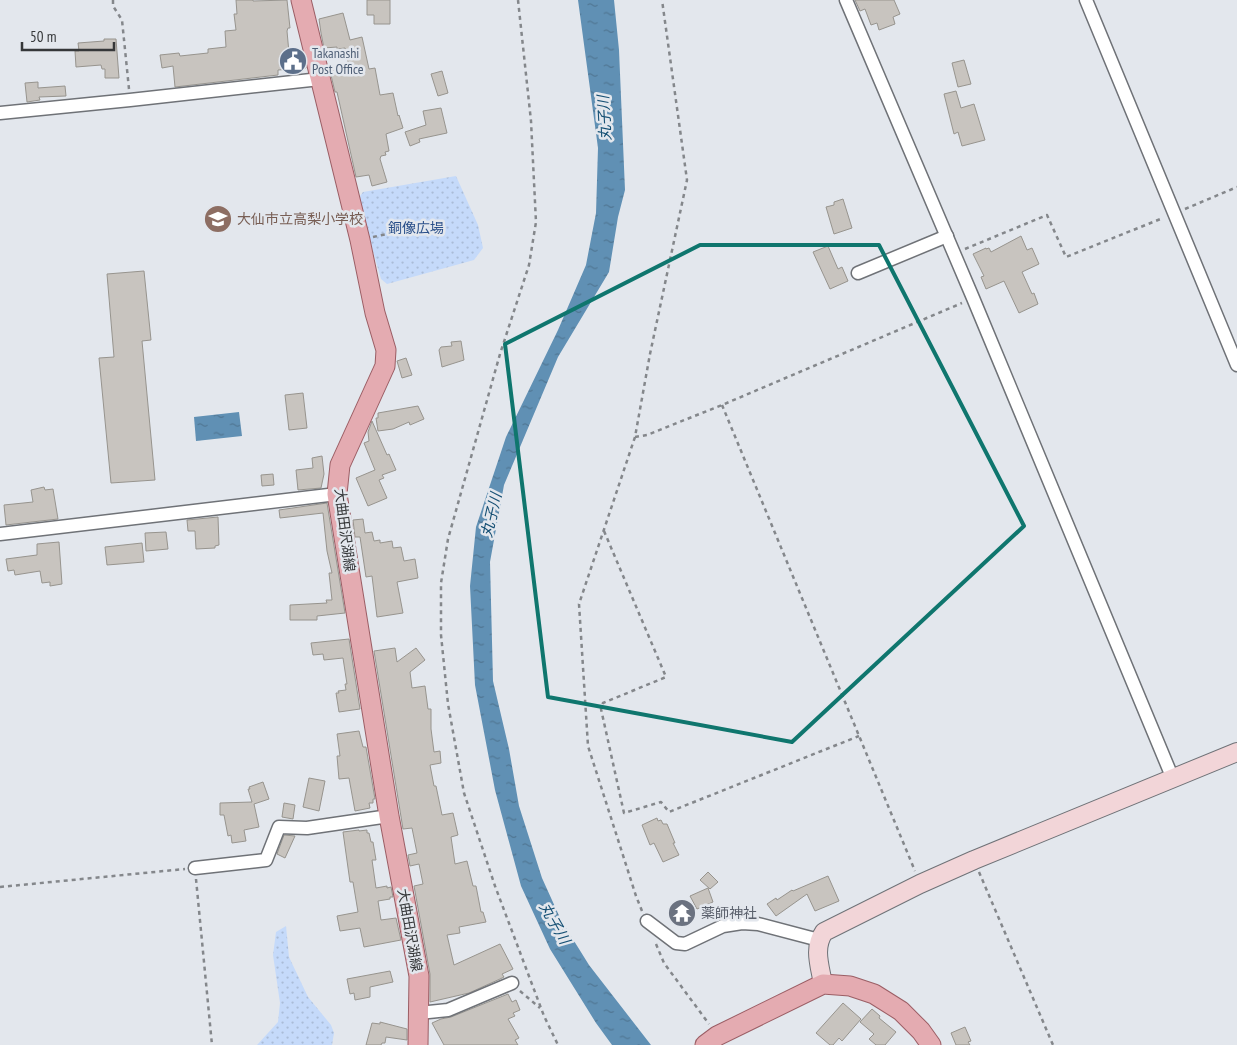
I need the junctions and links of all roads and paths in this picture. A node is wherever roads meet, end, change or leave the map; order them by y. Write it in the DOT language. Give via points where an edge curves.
graph roads {
  1 [pos="113,0"];
  2 [pos="301,0"];
  3 [pos="518,0"];
  4 [pos="662,0"];
  5 [pos="846,0"];
  6 [pos="1086,0"];
  7 [pos="320,79"];
  8 [pos="130,100"];
  9 [pos="0,113"];
  10 [pos="1237,188"];
  11 [pos="1174,214"];
  12 [pos="423,226"];
  13 [pos="947,236"];
  14 [pos="360,240"];
  15 [pos="954,253"];
  16 [pos="858,273"];
  17 [pos="973,298"];
  18 [pos="1237,365"];
  19 [pos="722,406"];
  20 [pos="635,437"];
  21 [pos="337,494"];
  22 [pos="604,531"];
  23 [pos="0,534"];
  24 [pos="859,736"];
  25 [pos="1237,752"];
  26 [pos="1173,779"];
  27 [pos="390,816"];
  28 [pos="974,860"];
  29 [pos="195,868"];
  30 [pos="920,884"];
  31 [pos="0,887"];
  32 [pos="647,921"];
  33 [pos="819,940"];
  34 [pos="512,982"];
  35 [pos="823,984"];
  36 [pos="542,1009"];
  37 [pos="419,1013"];
  38 [pos="711,1040"];
  39 [pos="212,1045"];
  40 [pos="418,1045"];
  41 [pos="558,1045"];
  42 [pos="930,1045"];
  43 [pos="1053,1045"];
  1 -- 8 [label="path" via="122,20"];
  2 -- 7 [label="main road, 大曲田沢湖線"];
  3 -- 36 [label="path" via="531,121 536,222 529,265 500,354 448,539 441,583 441,635 448,704 464,793"];
  4 -- 20 [label="path" via="687,180"];
  5 -- 13 [label="street"];
  6 -- 11 [label="street"];
  7 -- 8 [label="street"];
  7 -- 14 [label="main road, 大曲田沢湖線"];
  8 -- 9 [label="street"];
  10 -- 11 [label="path"];
  11 -- 15 [label="path" via="1066,257 1047,215"];
  11 -- 18 [label="street"];
  12 -- 14 [label="path"];
  13 -- 15 [label="street"];
  13 -- 16 [label="street"];
  14 -- 21 [label="main road, 大曲田沢湖線" via="386,350 385,366 340,465"];
  15 -- 17 [label="street"];
  17 -- 19 [label="path"];
  17 -- 26 [label="street"];
  19 -- 20 [label="path"];
  19 -- 24 [label="path"];
  20 -- 22 [label="path"];
  21 -- 23 [label="street"];
  21 -- 27 [label="main road, 大曲田沢湖線"];
  22 -- 24 [label="path" via="666,677 604,703 601,709 624,813 661,802 669,812"];
  22 -- 32 [label="path" via="579,604 588,746"];
  24 -- 30 [label="path"];
  25 -- 26 [label="street"];
  26 -- 28 [label="street"];
  27 -- 29 [label="street" via="307,828 279,827 266,860"];
  27 -- 37 [label="main road, 大曲田沢湖線" via="419,976"];
  28 -- 30 [label="street"];
  28 -- 43 [label="path"];
  29 -- 31 [label="path"];
  29 -- 39 [label="path"];
  30 -- 33 [label="street" via="824,932"];
  32 -- 33 [label="street" via="676,943 685,944 723,926 742,923"];
  32 -- 38 [label="path" via="664,964"];
  33 -- 35 [label="street"];
  34 -- 36 [label="path" via="526,998"];
  34 -- 37 [label="street" via="448,1010"];
  35 -- 38 [label="main road"];
  35 -- 42 [label="main road" via="850,986 874,994 901,1011"];
  36 -- 41 [label="path"];
  37 -- 40 [label="main road, 大曲田沢湖線"];
}
